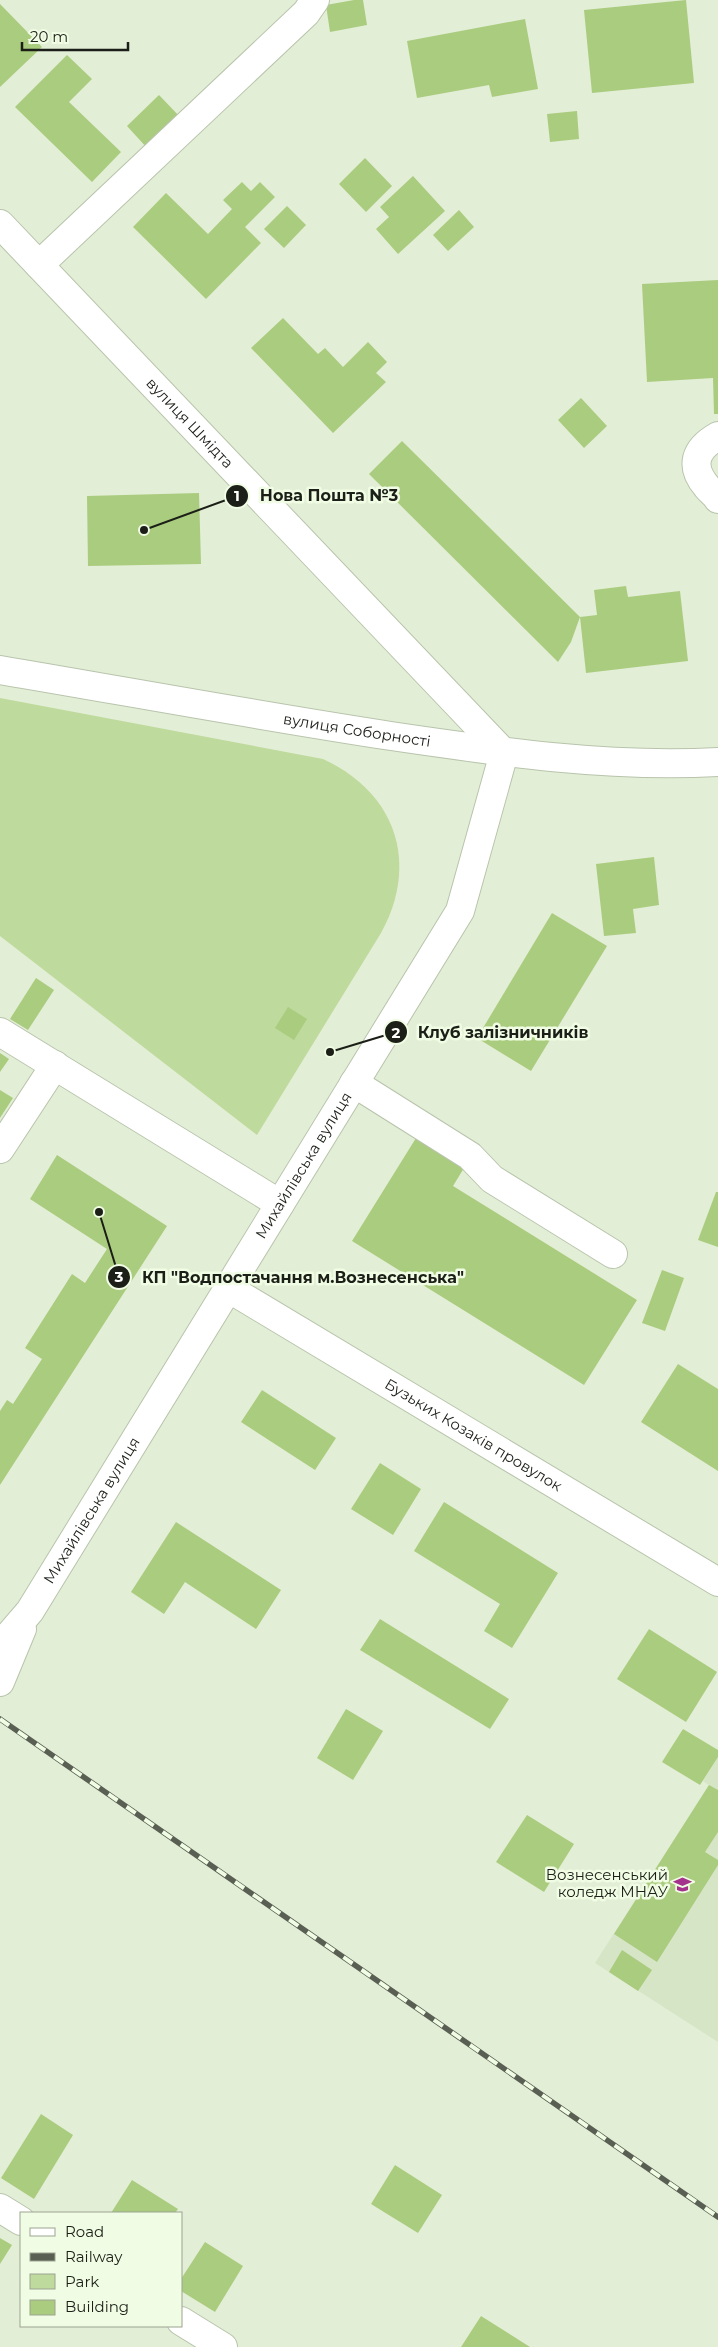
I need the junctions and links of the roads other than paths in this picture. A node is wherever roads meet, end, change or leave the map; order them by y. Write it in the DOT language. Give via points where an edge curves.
graph roads {
  1 [pos="315,0"];
  2 [pos="0,224"];
  3 [pos="39,265"];
  4 [pos="718,436"];
  5 [pos="718,499"];
  6 [pos="0,670"];
  7 [pos="504,753"];
  8 [pos="718,762"];
  9 [pos="0,1032"];
  10 [pos="54,1066"];
  11 [pos="354,1083"];
  12 [pos="0,1149"];
  13 [pos="280,1204"];
  14 [pos="613,1254"];
  15 [pos="228,1288"];
  16 [pos="718,1582"];
  17 [pos="30,1611"];
  18 [pos="0,1646"];
  19 [pos="0,1682"];
  20 [pos="0,2208"];
  21 [pos="20,2220"];
  22 [pos="182,2322"];
  23 [pos="223,2347"];
  1 -- 3 [label="main road"];
  2 -- 3 [label="main road, вулиця Шмідта"];
  3 -- 7 [label="main road, вулиця Шмідта"];
  4 -- 5 [label="main road" via="698,454 696,465 707,487"];
  6 -- 7 [label="main road, вулиця Соборності" via="323,726"];
  7 -- 8 [label="main road, вулиця Соборності" via="675,764"];
  7 -- 11 [label="main road, Михайлівська вулиця" via="460,911"];
  9 -- 10 [label="main road"];
  10 -- 12 [label="main road"];
  10 -- 13 [label="main road"];
  11 -- 13 [label="main road, Михайлівська вулиця"];
  11 -- 14 [label="main road" via="470,1156 492,1179"];
  13 -- 15 [label="main road, Михайлівська вулиця"];
  15 -- 16 [label="main road, Бузьких Козаків провулок"];
  15 -- 17 [label="main road, Михайлівська вулиця"];
  17 -- 18 [label="main road, Михайлівська вулиця"];
  17 -- 19 [label="main road, Михайлівська вулиця"];
  20 -- 21 [label="main road"];
  22 -- 23 [label="main road"];
}
